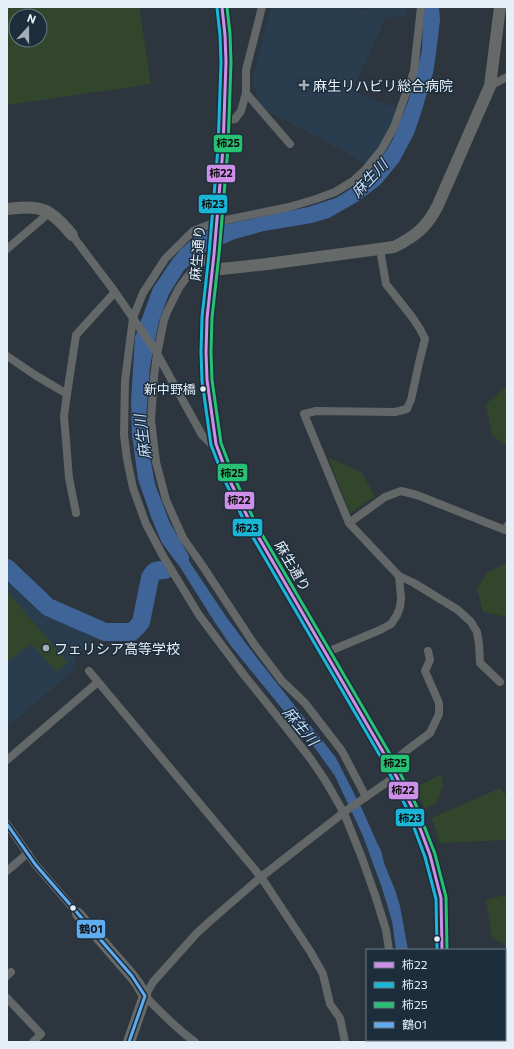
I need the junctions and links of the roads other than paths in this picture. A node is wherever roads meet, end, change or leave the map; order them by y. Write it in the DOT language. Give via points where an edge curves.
graph roads {
  1 [pos="222,7"];
  2 [pos="262,7"];
  3 [pos="421,7"];
  4 [pos="500,7"];
  5 [pos="507,77"];
  6 [pos="490,86"];
  7 [pos="246,93"];
  8 [pos="224,120"];
  9 [pos="290,144"];
  10 [pos="7,209"];
  11 [pos="49,212"];
  12 [pos="216,222"];
  13 [pos="72,235"];
  14 [pos="7,249"];
  15 [pos="380,249"];
  16 [pos="214,254"];
  17 [pos="212,270"];
  18 [pos="115,292"];
  19 [pos="133,318"];
  20 [pos="156,352"];
  21 [pos="7,356"];
  22 [pos="67,394"];
  23 [pos="219,452"];
  24 [pos="76,513"];
  25 [pos="349,523"];
  26 [pos="507,526"];
  27 [pos="399,576"];
  28 [pos="428,651"];
  29 [pos="325,653"];
  30 [pos="90,671"];
  31 [pos="98,682"];
  32 [pos="500,682"];
  33 [pos="7,760"];
  34 [pos="390,764"];
  35 [pos="396,776"];
  36 [pos="364,798"];
  37 [pos="346,812"];
  38 [pos="7,824"];
  39 [pos="28,853"];
  40 [pos="7,871"];
  41 [pos="261,877"];
  42 [pos="78,914"];
  43 [pos="389,949"];
  44 [pos="442,949"];
  45 [pos="145,996"];
  46 [pos="7,998"];
  47 [pos="33,1042"];
  48 [pos="129,1042"];
  49 [pos="195,1042"];
  50 [pos="345,1042"];
  1 -- 8 [label="main road, 麻生通り" via="226,62"];
  2 -- 7 [label="street" via="246,70"];
  3 -- 12 [label="street" via="414,71 394,128 366,170 335,192 316,199"];
  4 -- 6 [label="street"];
  5 -- 6 [label="street"];
  6 -- 15 [label="street" via="431,218 407,241 394,247"];
  7 -- 8 [label="street" via="241,111 235,120"];
  7 -- 9 [label="street"];
  8 -- 12 [label="main road, 麻生通り"];
  10 -- 11 [label="street" via="33,207"];
  11 -- 13 [label="street" via="64,224"];
  11 -- 14 [label="street"];
  12 -- 16 [label="main road, 麻生通り"];
  12 -- 19 [label="street" via="193,231 165,259 143,293"];
  13 -- 18 [label="street"];
  15 -- 17 [label="street"];
  15 -- 25 [label="street" via="386,284 412,317 425,339 407,409 396,412 316,411 304,414"];
  16 -- 17 [label="main road, 麻生通り"];
  16 -- 20 [label="street" via="198,265 179,288 164,320"];
  17 -- 23 [label="main road, 麻生通り" via="206,352 211,406"];
  18 -- 19 [label="street"];
  18 -- 22 [label="street" via="76,335"];
  19 -- 20 [label="street"];
  19 -- 37 [label="street" via="125,381 124,435 133,488 146,524 199,615 310,758"];
  20 -- 23 [label="street" via="202,435"];
  20 -- 36 [label="street" via="151,420 156,462 166,500 183,538 254,644 342,751"];
  21 -- 22 [label="street"];
  22 -- 24 [label="street" via="64,416 69,478"];
  23 -- 29 [label="main road, 麻生通り" via="252,526"];
  25 -- 26 [label="street" via="385,497 401,491 505,530"];
  25 -- 27 [label="street"];
  27 -- 29 [label="street" via="400,607 391,624"];
  27 -- 32 [label="street" via="458,610 471,622 477,632 480,663"];
  28 -- 34 [label="street" via="430,660 425,671 439,703 439,714 430,733"];
  29 -- 34 [label="main road, 麻生通り"];
  30 -- 31 [label="street"];
  31 -- 33 [label="street"];
  31 -- 41 [label="street"];
  34 -- 35 [label="main road, 麻生通り"];
  35 -- 36 [label="street"];
  35 -- 44 [label="main road, 麻生通り" via="412,807 438,884 441,898"];
  36 -- 37 [label="street"];
  37 -- 41 [label="street"];
  37 -- 43 [label="street" via="386,930"];
  38 -- 39 [label="street"];
  39 -- 40 [label="street"];
  39 -- 42 [label="street"];
  41 -- 45 [label="street" via="196,934 153,982"];
  41 -- 50 [label="street" via="323,974 330,1004 340,1018"];
  42 -- 45 [label="street" via="132,976"];
  45 -- 48 [label="street"];
  45 -- 49 [label="street" via="181,1032"];
  46 -- 47 [label="street" via="40,1034"];
}
